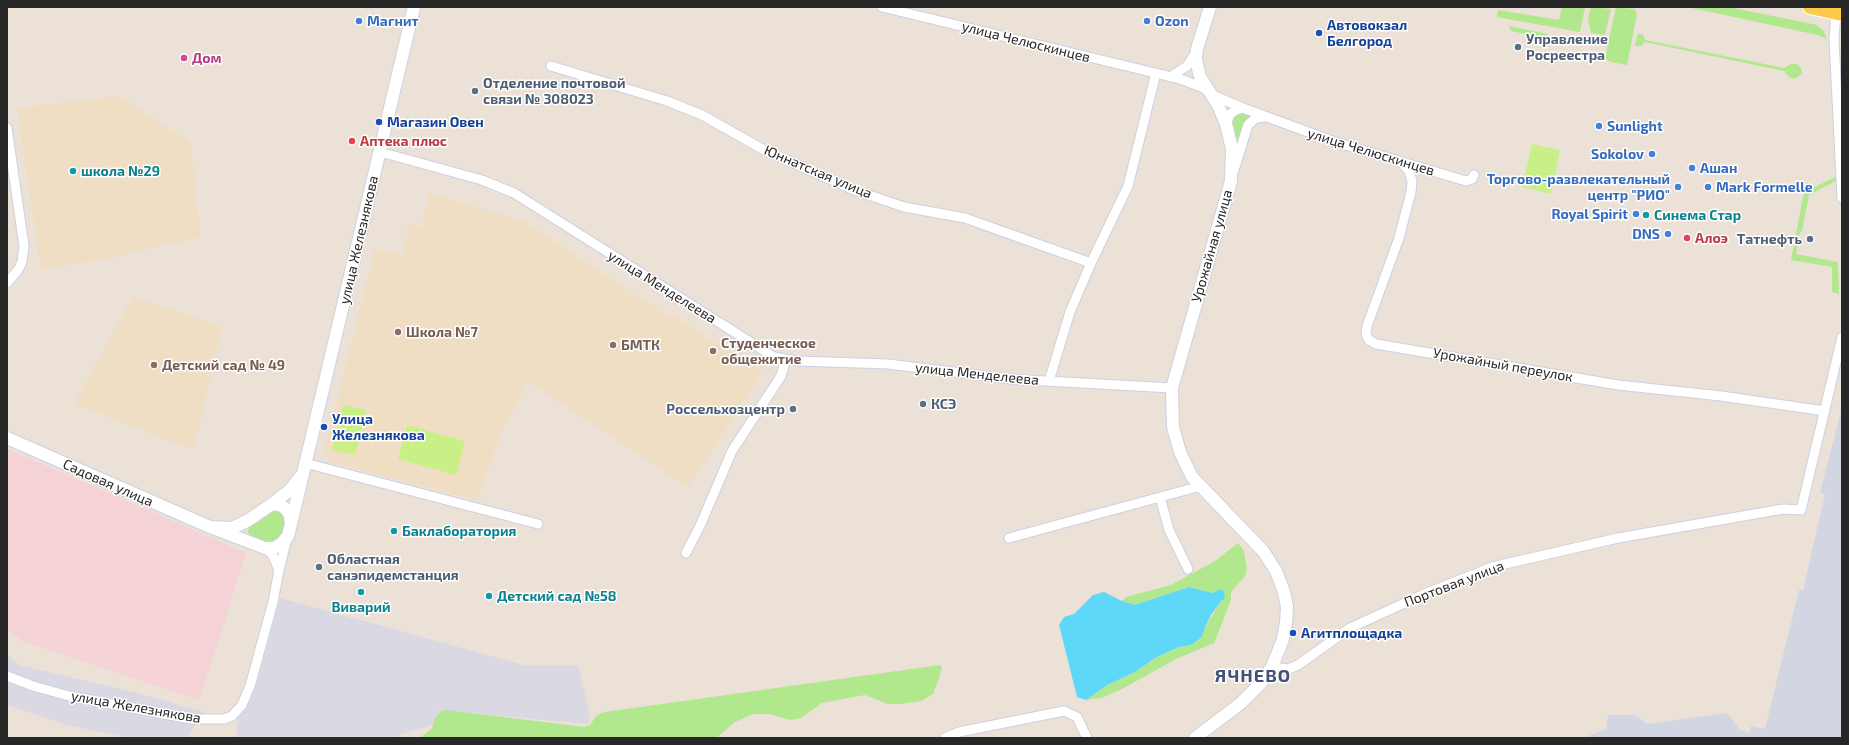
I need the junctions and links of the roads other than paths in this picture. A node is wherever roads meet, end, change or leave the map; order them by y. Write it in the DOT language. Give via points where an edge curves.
graph roads {
  1 [pos="414,7"];
  2 [pos="882,7"];
  3 [pos="1210,7"];
  4 [pos="1810,7"];
  5 [pos="1839,13"];
  6 [pos="1197,50"];
  7 [pos="551,66"];
  8 [pos="1198,69"];
  9 [pos="1156,73"];
  10 [pos="1175,78"];
  11 [pos="1212,95"];
  12 [pos="1243,108"];
  13 [pos="1266,117"];
  14 [pos="1226,124"];
  15 [pos="7,128"];
  16 [pos="380,152"];
  17 [pos="1401,162"];
  18 [pos="1474,175"];
  19 [pos="1231,181"];
  20 [pos="1842,198"];
  21 [pos="1091,263"];
  22 [pos="7,283"];
  23 [pos="1842,337"];
  24 [pos="786,359"];
  25 [pos="1049,381"];
  26 [pos="1172,388"];
  27 [pos="1825,411"];
  28 [pos="7,438"];
  29 [pos="304,468"];
  30 [pos="1200,486"];
  31 [pos="1160,497"];
  32 [pos="272,504"];
  33 [pos="247,521"];
  34 [pos="538,524"];
  35 [pos="210,527"];
  36 [pos="289,530"];
  37 [pos="1009,538"];
  38 [pos="251,543"];
  39 [pos="265,548"];
  40 [pos="686,553"];
  41 [pos="1188,569"];
  42 [pos="279,570"];
  43 [pos="1272,667"];
  44 [pos="7,676"];
  45 [pos="945,738"];
  46 [pos="1087,738"];
  47 [pos="1195,738"];
  1 -- 16 [label="street, улица Железнякова"];
  2 -- 9 [label="street, улица Челюскинцев"];
  3 -- 6 [label="street, Урожайная улица"];
  4 -- 5 [label="main road"];
  5 -- 20 [label="street" via="1834,39"];
  6 -- 8 [label="street, Урожайная улица"];
  6 -- 10 [label="street" via="1187,66"];
  7 -- 21 [label="street, Юннатская улица" via="667,101 702,115 771,153 854,190 904,207 965,218"];
  8 -- 10 [label="street" via="1192,77"];
  8 -- 11 [label="street, Урожайная улица"];
  9 -- 10 [label="street, улица Челюскинцев"];
  9 -- 21 [label="street" via="1128,186"];
  10 -- 11 [label="street, улица Челюскинцев" via="1204,88"];
  11 -- 12 [label="street, улица Челюскинцев"];
  11 -- 14 [label="street, Урожайная улица"];
  12 -- 13 [label="street, улица Челюскинцев"];
  12 -- 14 [label="street" via="1230,114"];
  13 -- 17 [label="street, улица Челюскинцев"];
  13 -- 19 [label="street" via="1256,118 1248,125"];
  14 -- 19 [label="street, Урожайная улица" via="1232,149"];
  15 -- 22 [label="street" via="24,246 22,262"];
  16 -- 24 [label="street, улица Менделеева" via="482,180 514,193 774,357"];
  16 -- 29 [label="street, улица Железнякова"];
  17 -- 18 [label="street, улица Челюскинцев" via="1466,181"];
  17 -- 27 [label="street, Урожайный переулок" via="1409,171 1412,181 1411,192 1399,238 1367,326 1366,334 1369,340 1376,344 1603,383"];
  19 -- 26 [label="street, Урожайная улица"];
  21 -- 25 [label="street" via="1070,312"];
  23 -- 27 [label="street"];
  24 -- 25 [label="street, улица Менделеева" via="819,363 888,364"];
  24 -- 40 [label="street" via="781,376 732,450"];
  25 -- 26 [label="street, улица Менделеева"];
  26 -- 30 [label="street, Урожайная улица" via="1176,439 1192,477"];
  27 -- 43 [label="street, Портовая улица" via="1801,510 1783,509 1618,538 1492,567 1350,628 1298,665 1288,669"];
  28 -- 35 [label="street, Садовая улица"];
  29 -- 32 [label="street, улица Железнякова" via="290,490"];
  29 -- 34 [label="street"];
  29 -- 36 [label="street, улица Железнякова"];
  30 -- 31 [label="street"];
  30 -- 43 [label="street, Урожайная улица" via="1263,551 1276,571 1287,607 1283,638"];
  31 -- 37 [label="street"];
  31 -- 41 [label="street" via="1169,530"];
  32 -- 33 [label="street"];
  32 -- 36 [label="street" via="280,505 290,515"];
  33 -- 35 [label="street" via="232,528"];
  33 -- 38 [label="street" via="244,532"];
  35 -- 38 [label="street, Садовая улица"];
  36 -- 39 [label="street" via="281,544 274,548"];
  36 -- 42 [label="street, улица Железнякова"];
  38 -- 39 [label="street"];
  39 -- 42 [label="street" via="272,554"];
  42 -- 44 [label="street, улица Железнякова" via="250,686 237,712 224,719 191,719 69,696"];
  43 -- 47 [label="street" via="1241,703"];
  45 -- 46 [label="street" via="959,732 1064,711 1078,717"];
}
